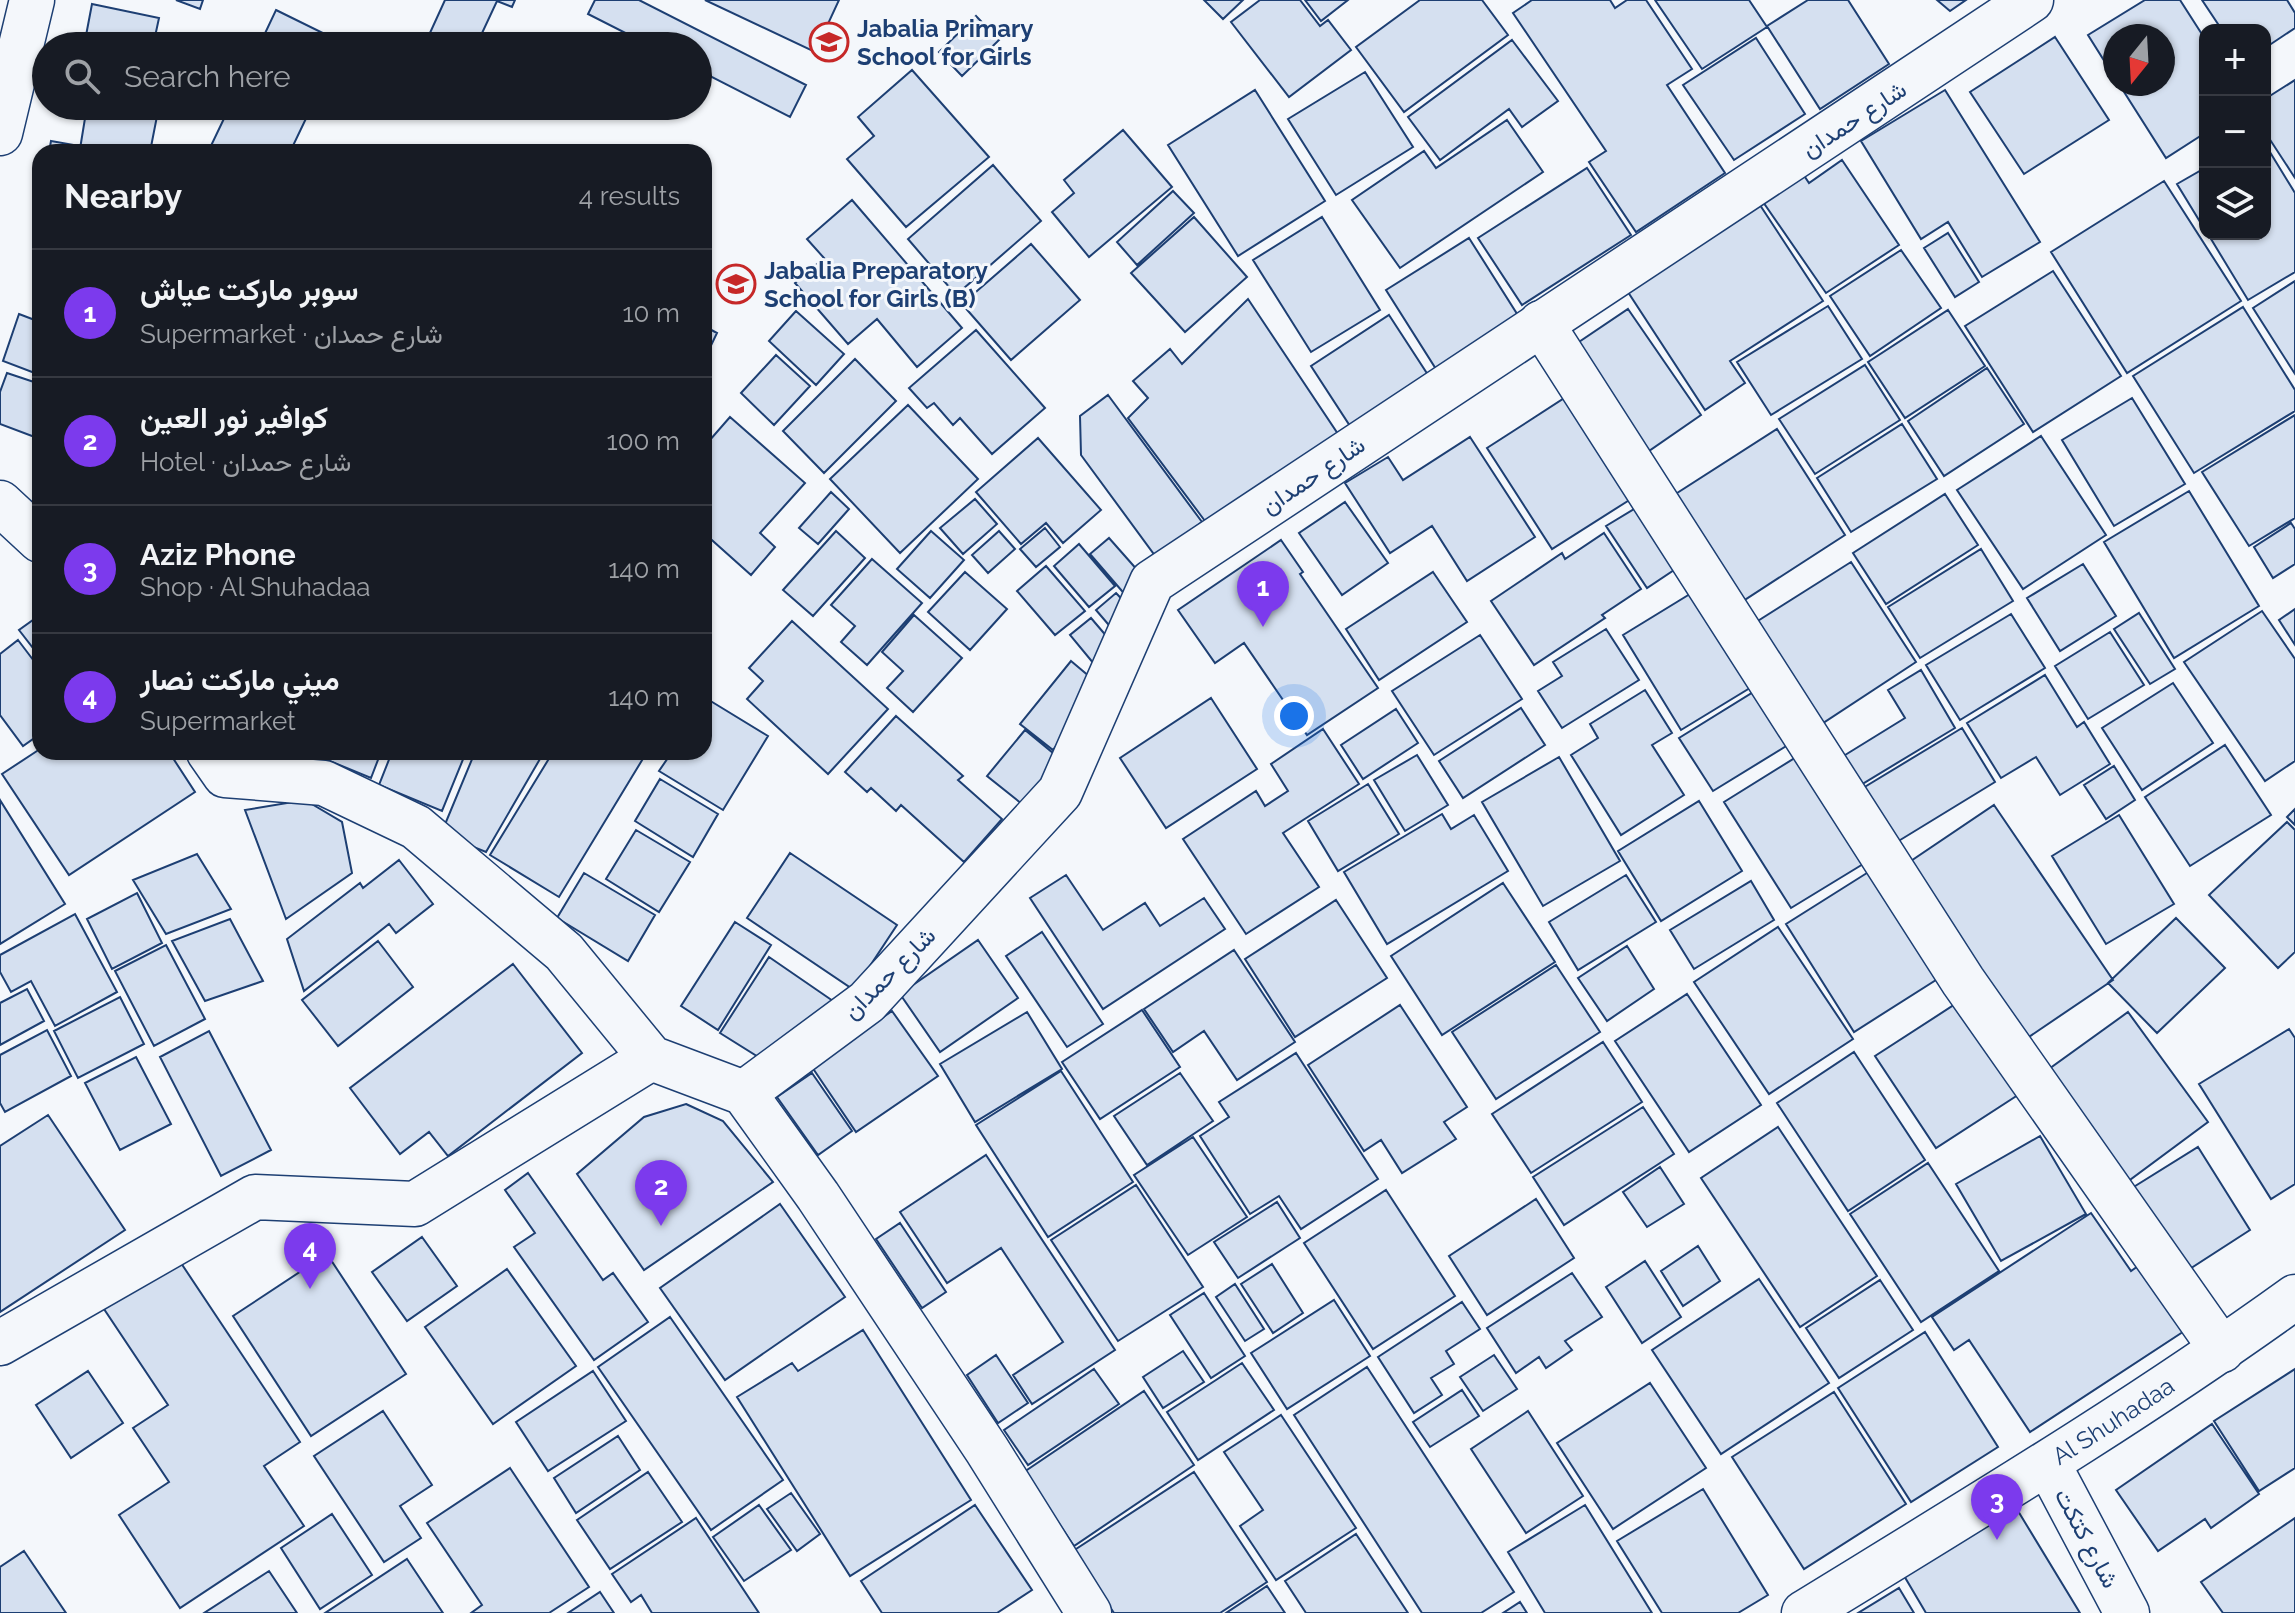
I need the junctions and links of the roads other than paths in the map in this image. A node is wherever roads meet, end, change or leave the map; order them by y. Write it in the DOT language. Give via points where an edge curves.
graph roads {
  1 [pos="32,0"];
  2 [pos="2031,0"];
  3 [pos="0,133"];
  4 [pos="1541,323"];
  5 [pos="0,503"];
  6 [pos="32,533"];
  7 [pos="215,760"];
  8 [pos="651,1058"];
  9 [pos="744,1093"];
  10 [pos="2295,1297"];
  11 [pos="0,1343"];
  12 [pos="2222,1350"];
  13 [pos="2048,1464"];
  14 [pos="1089,1613"];
  15 [pos="1804,1613"];
  16 [pos="2127,1613"];
  1 -- 3 [label="street"];
  2 -- 4 [label="street, شارع حمدان"];
  4 -- 9 [label="street, شارع حمدان" via="1152,582 1060,792 867,1002"];
  4 -- 12 [label="street" via="1963,981"];
  5 -- 6 [label="street"];
  7 -- 8 [label="street" via="225,775 324,783 416,827 564,952"];
  8 -- 9 [label="street"];
  8 -- 11 [label="street" via="415,1204 255,1197"];
  9 -- 14 [label="street" via="962,1412"];
  10 -- 12 [label="street, Al Shuhadaa"];
  12 -- 13 [label="street, Al Shuhadaa"];
  13 -- 15 [label="street, Al Shuhadaa"];
  13 -- 16 [label="street, شارع كتكت"];
}
